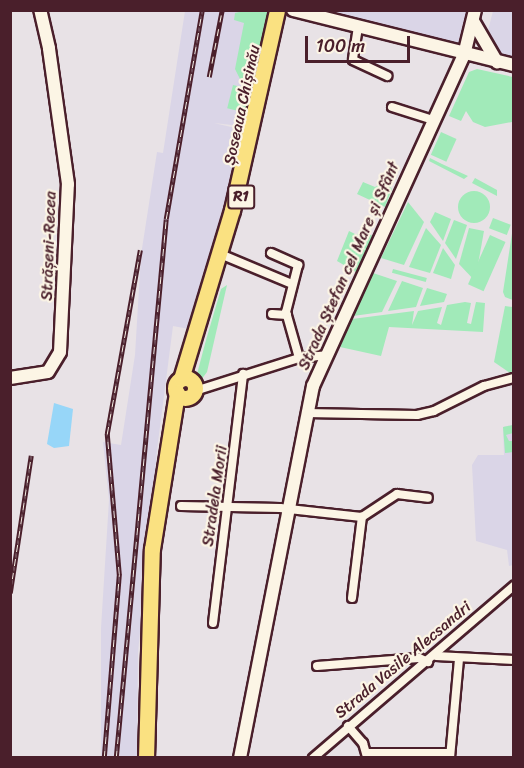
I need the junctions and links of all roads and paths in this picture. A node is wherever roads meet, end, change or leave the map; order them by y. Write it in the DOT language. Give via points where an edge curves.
graph roads {
  1 [pos="40,10"];
  2 [pos="293,10"];
  3 [pos="277,11"];
  4 [pos="474,16"];
  5 [pos="358,27"];
  6 [pos="464,55"];
  7 [pos="497,62"];
  8 [pos="513,65"];
  9 [pos="388,76"];
  10 [pos="392,107"];
  11 [pos="433,120"];
  12 [pos="271,253"];
  13 [pos="225,256"];
  14 [pos="292,284"];
  15 [pos="272,314"];
  16 [pos="287,315"];
  17 [pos="326,355"];
  18 [pos="299,358"];
  19 [pos="243,374"];
  20 [pos="10,378"];
  21 [pos="513,378"];
  22 [pos="186,388"];
  23 [pos="306,413"];
  24 [pos="428,498"];
  25 [pos="182,506"];
  26 [pos="229,508"];
  27 [pos="290,510"];
  28 [pos="362,517"];
  29 [pos="513,586"];
  30 [pos="352,598"];
  31 [pos="213,623"];
  32 [pos="436,656"];
  33 [pos="459,659"];
  34 [pos="513,660"];
  35 [pos="428,662"];
  36 [pos="317,666"];
  37 [pos="348,726"];
  38 [pos="367,755"];
  39 [pos="450,755"];
  40 [pos="146,758"];
  41 [pos="154,758"];
  42 [pos="240,758"];
  43 [pos="313,758"];
  1 -- 20 [label="street, Strășeni-Recea" via="68,184 60,352 48,372"];
  2 -- 5 [label="street"];
  3 -- 13 [label="highway, Șoseaua Chișinău / R1" via="257,131"];
  3 -- 22 [label="highway"];
  4 -- 6 [label="street, Strada Ștefan cel Mare și Sfânt"];
  4 -- 7 [label="street"];
  5 -- 6 [label="street"];
  5 -- 9 [label="street" via="353,60"];
  6 -- 7 [label="street"];
  6 -- 11 [label="street, Strada Ștefan cel Mare și Sfânt"];
  7 -- 8 [label="street"];
  10 -- 11 [label="street"];
  11 -- 17 [label="street, Strada Ștefan cel Mare și Sfânt"];
  12 -- 14 [label="street" via="298,265"];
  13 -- 14 [label="street"];
  13 -- 22 [label="highway, Șoseaua Chișinău / R1"];
  14 -- 16 [label="street"];
  15 -- 16 [label="street"];
  16 -- 18 [label="street"];
  17 -- 18 [label="street"];
  17 -- 23 [label="street, Strada Ștefan cel Mare și Sfânt"];
  18 -- 19 [label="street"];
  19 -- 22 [label="street"];
  19 -- 26 [label="street, Stradela Morii"];
  21 -- 23 [label="street" via="417,415"];
  22 -- 40 [label="highway" via="172,418 151,561"];
  22 -- 41 [label="highway, R1" via="161,539"];
  23 -- 27 [label="street, Strada Ștefan cel Mare și Sfânt"];
  24 -- 28 [label="street" via="397,494"];
  25 -- 26 [label="street"];
  26 -- 27 [label="street"];
  26 -- 31 [label="street, Stradela Morii"];
  27 -- 28 [label="street"];
  27 -- 42 [label="street, Strada Ștefan cel Mare și Sfânt"];
  28 -- 30 [label="street"];
  29 -- 32 [label="street, Strada Vasile Alecsandri"];
  32 -- 33 [label="street"];
  32 -- 35 [label="street, Strada Vasile Alecsandri"];
  33 -- 34 [label="street"];
  33 -- 39 [label="street"];
  35 -- 36 [label="street" via="419,658"];
  35 -- 37 [label="street, Strada Vasile Alecsandri"];
  37 -- 38 [label="street"];
  37 -- 43 [label="street, Strada Vasile Alecsandri"];
  38 -- 39 [label="street"];
}
